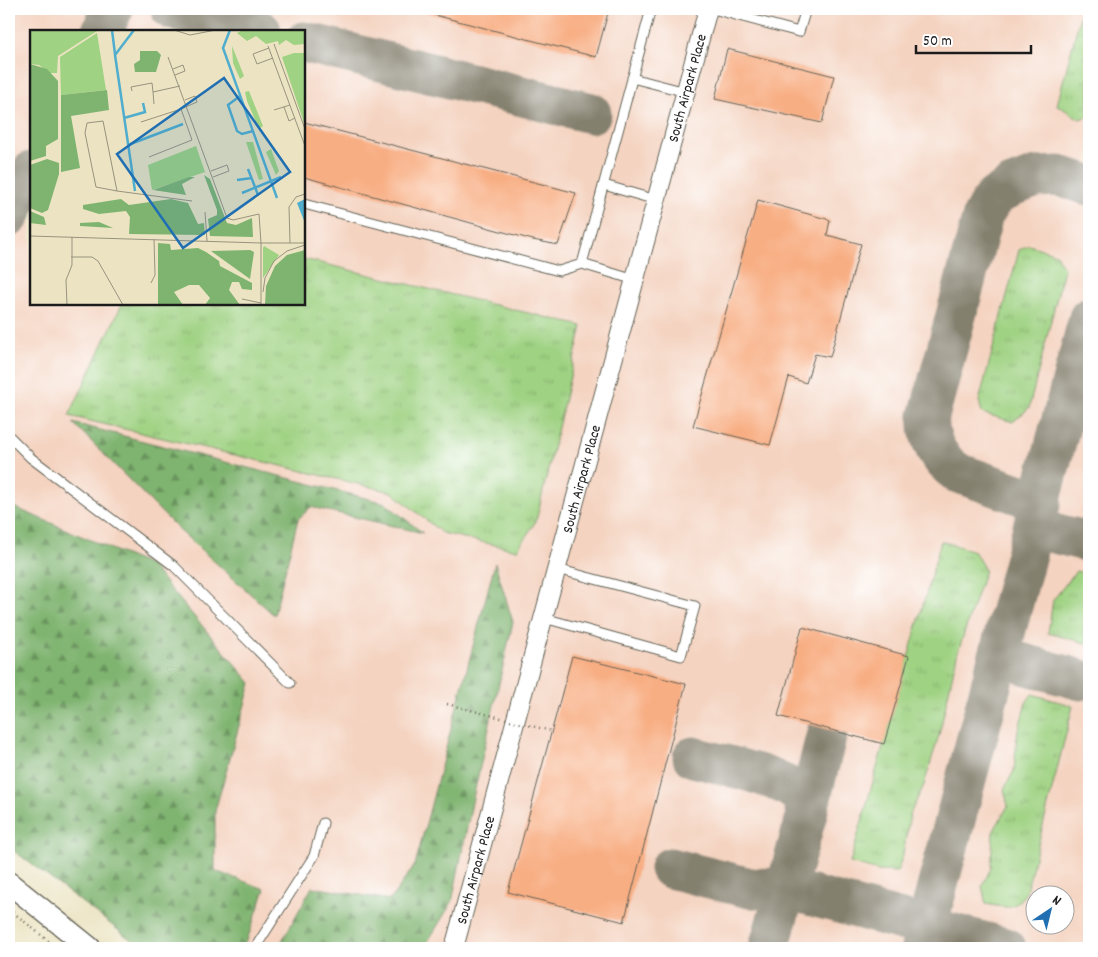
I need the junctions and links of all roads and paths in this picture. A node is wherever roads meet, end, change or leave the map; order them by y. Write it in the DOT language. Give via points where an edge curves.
graph roads {
  1 [pos="651,9"];
  2 [pos="708,9"];
  3 [pos="712,9"];
  4 [pos="806,9"];
  5 [pos="632,78"];
  6 [pos="686,92"];
  7 [pos="604,184"];
  8 [pos="656,200"];
  9 [pos="305,204"];
  10 [pos="582,264"];
  11 [pos="635,280"];
  12 [pos="9,436"];
  13 [pos="557,569"];
  14 [pos="544,618"];
  15 [pos="290,683"];
  16 [pos="447,704"];
  17 [pos="551,731"];
  18 [pos="323,823"];
  19 [pos="9,883"];
  20 [pos="9,909"];
  21 [pos="56,948"];
  22 [pos="90,948"];
  23 [pos="255,948"];
  24 [pos="454,948"];
  1 -- 5 [label="lane"];
  2 -- 6 [label="street, South Airpark Place"];
  3 -- 4 [label="lane" via="799,32"];
  5 -- 6 [label="lane"];
  5 -- 7 [label="lane"];
  6 -- 8 [label="street, South Airpark Place"];
  7 -- 8 [label="lane"];
  7 -- 10 [label="lane"];
  8 -- 11 [label="street, South Airpark Place"];
  9 -- 10 [label="lane" via="559,271"];
  10 -- 11 [label="lane"];
  11 -- 13 [label="street, South Airpark Place"];
  12 -- 15 [label="lane" via="31,458 174,566"];
  13 -- 14 [label="street, South Airpark Place"];
  13 -- 14 [label="lane" via="695,606 681,656"];
  14 -- 24 [label="street, South Airpark Place"];
  16 -- 17 [label="path, bridge"];
  18 -- 23 [label="lane" via="314,856"];
  19 -- 22 [label="street"];
  20 -- 21 [label="path"];
}
